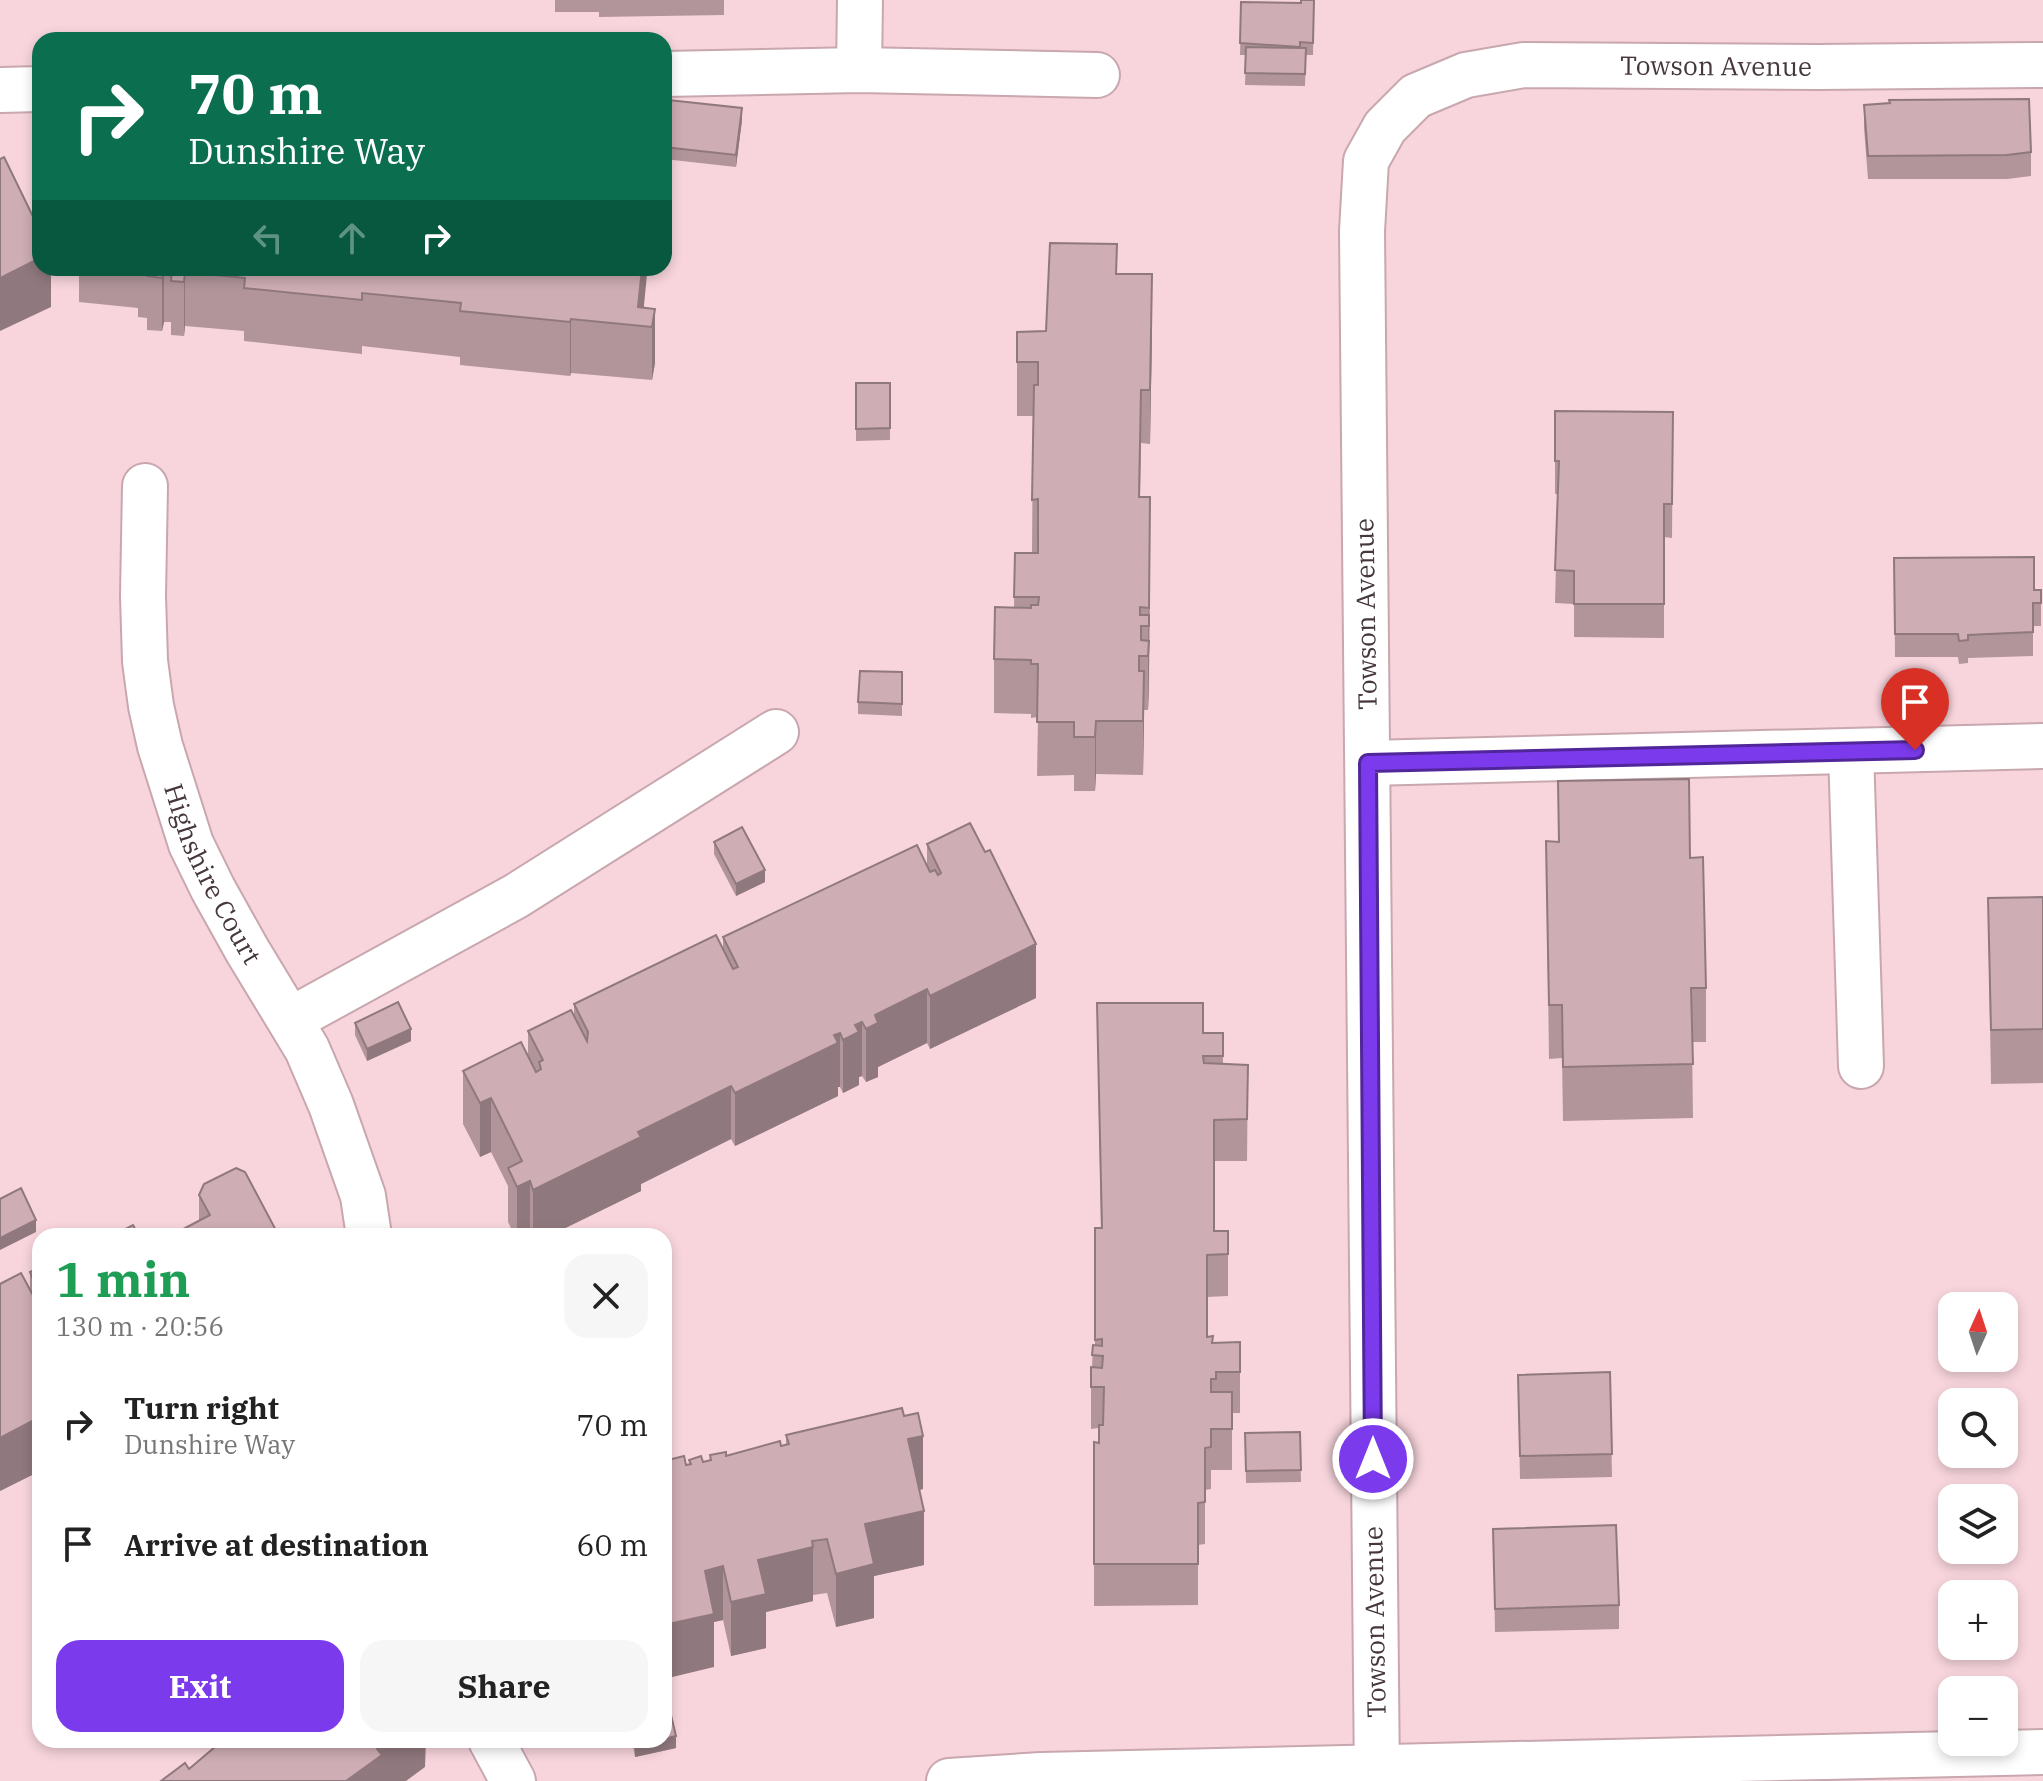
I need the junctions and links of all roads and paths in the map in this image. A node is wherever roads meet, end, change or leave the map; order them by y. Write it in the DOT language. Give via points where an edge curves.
graph roads {
  1 [pos="860,0"];
  2 [pos="2043,65"];
  3 [pos="859,70"];
  4 [pos="672,74"];
  5 [pos="1097,75"];
  6 [pos="32,89"];
  7 [pos="0,90"];
  8 [pos="145,486"];
  9 [pos="776,732"];
  10 [pos="2043,746"];
  11 [pos="1851,751"];
  12 [pos="1368,763"];
  13 [pos="290,1020"];
  14 [pos="1861,1066"];
  15 [pos="368,1228"];
  16 [pos="495,1748"];
  17 [pos="2043,1752"];
  18 [pos="1936,1768"];
  19 [pos="1377,1775"];
  20 [pos="513,1781"];
  21 [pos="949,1781"];
  1 -- 3 [label="street"];
  2 -- 12 [label="street, Towson Avenue" via="1524,65 1466,75 1416,96 1385,127 1366,161 1362,231"];
  3 -- 4 [label="street"];
  3 -- 5 [label="street"];
  6 -- 7 [label="street"];
  8 -- 13 [label="street, Highshire Court" via="145,661 160,746 191,844"];
  9 -- 13 [label="street" via="516,896"];
  10 -- 11 [label="street"];
  11 -- 12 [label="street"];
  11 -- 14 [label="street"];
  12 -- 19 [label="street, Towson Avenue"];
  13 -- 15 [label="street, Highshire Court" via="331,1105 363,1196"];
  16 -- 20 [label="street"];
  17 -- 18 [label="street"];
  18 -- 19 [label="street"];
  19 -- 21 [label="street" via="1041,1775"];
}
